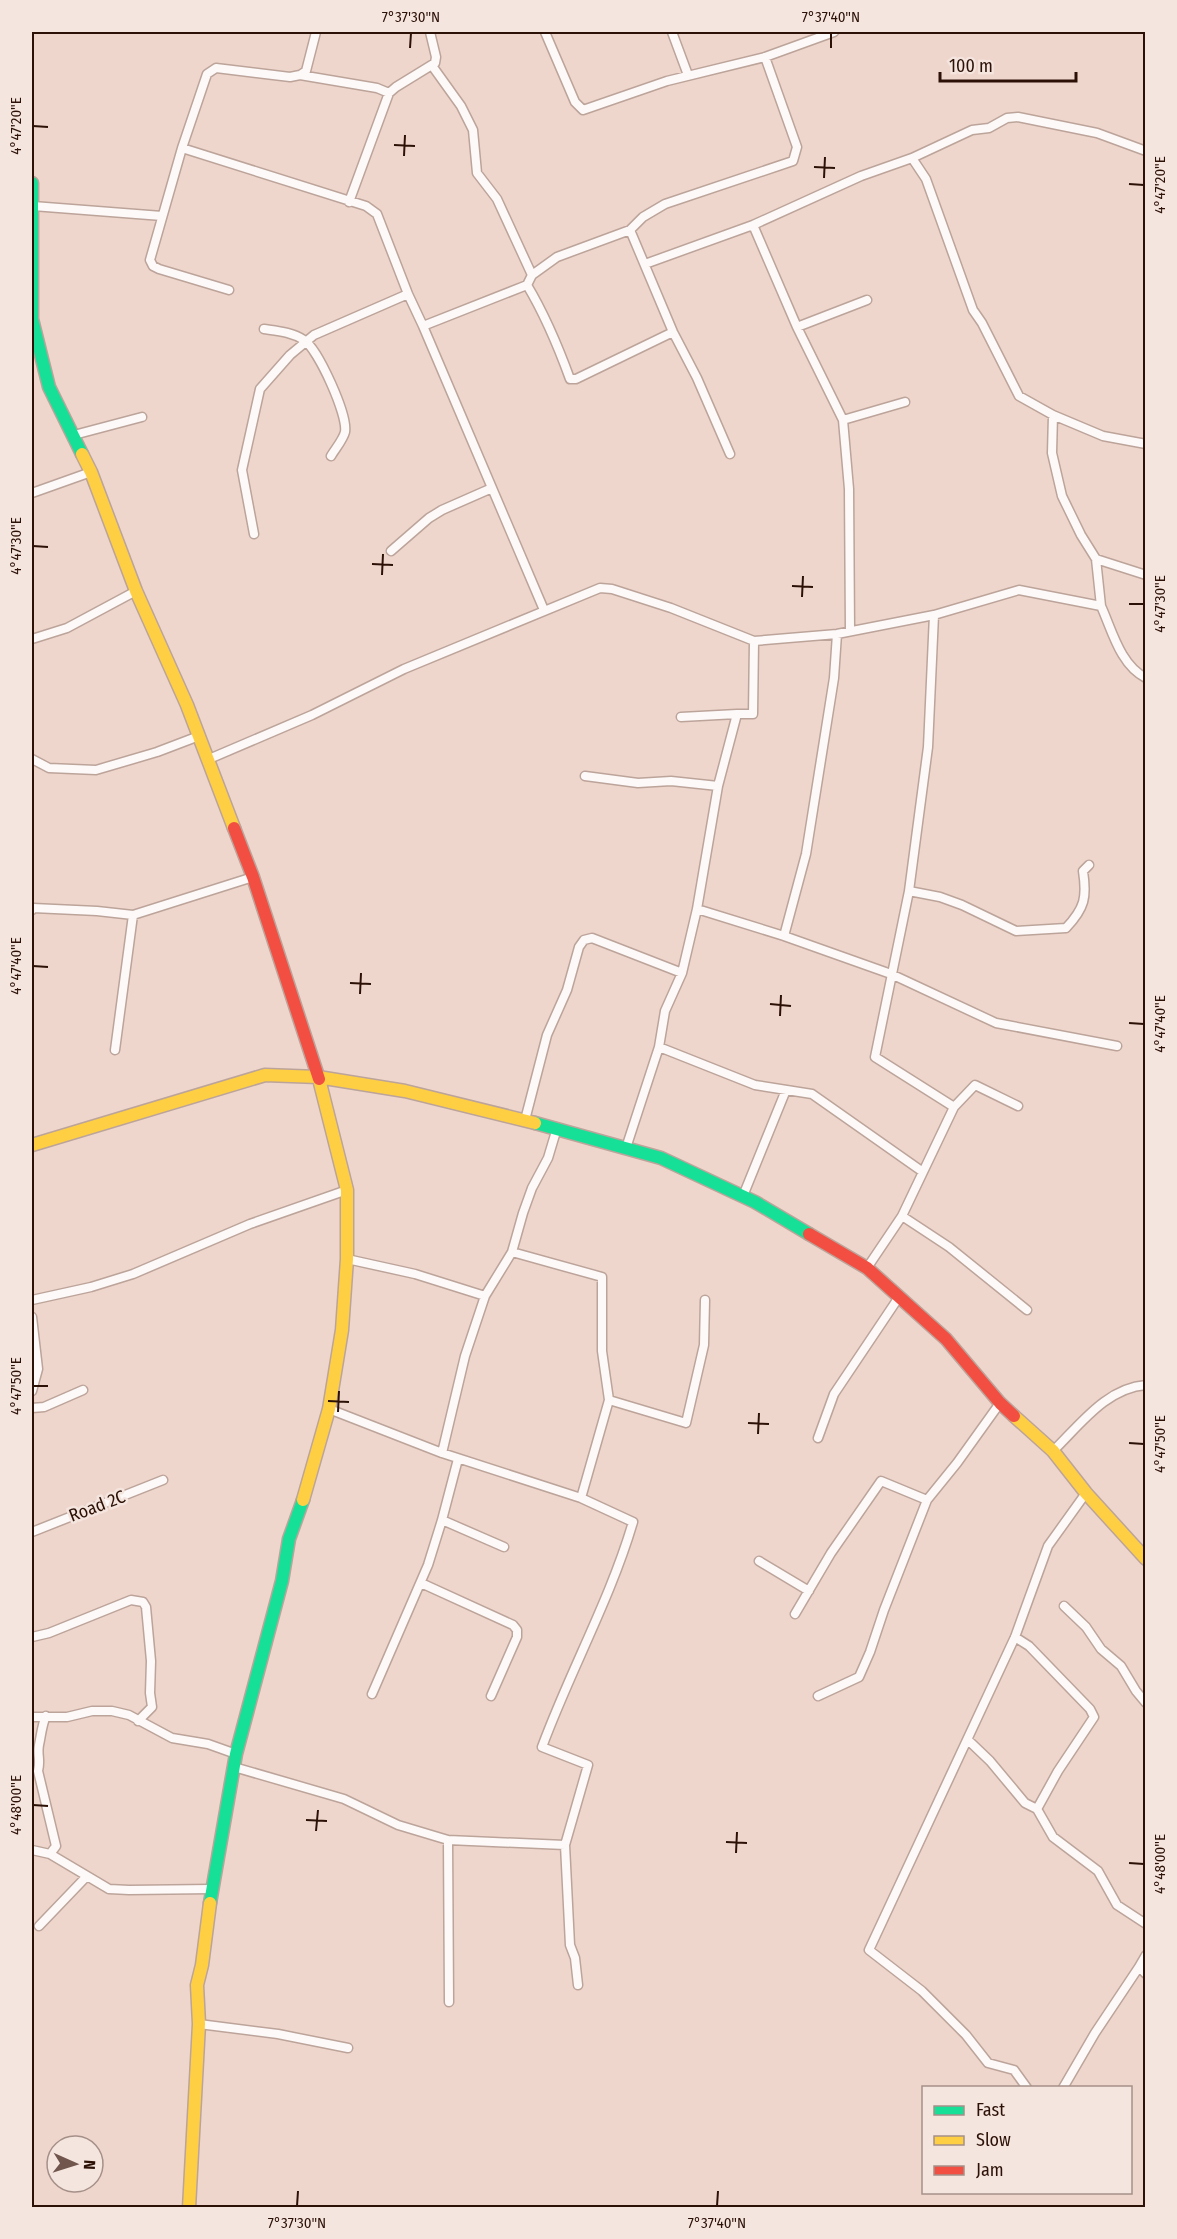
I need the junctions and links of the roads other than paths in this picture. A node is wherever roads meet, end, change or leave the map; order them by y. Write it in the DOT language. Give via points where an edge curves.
graph roads {
  1 [pos="316,32"];
  2 [pos="430,32"];
  3 [pos="545,32"];
  4 [pos="672,32"];
  5 [pos="834,32"];
  6 [pos="765,57"];
  7 [pos="433,67"];
  8 [pos="300,75"];
  9 [pos="688,75"];
  10 [pos="389,93"];
  11 [pos="182,148"];
  12 [pos="1146,151"];
  13 [pos="912,158"];
  14 [pos="32,183"];
  15 [pos="349,202"];
  16 [pos="33,206"];
  17 [pos="162,216"];
  18 [pos="753,225"];
  19 [pos="630,230"];
  20 [pos="32,232"];
  21 [pos="645,264"];
  22 [pos="532,275"];
  23 [pos="527,285"];
  24 [pos="229,290"];
  25 [pos="408,294"];
  26 [pos="867,300"];
  27 [pos="32,320"];
  28 [pos="423,326"];
  29 [pos="797,327"];
  30 [pos="264,329"];
  31 [pos="673,332"];
  32 [pos="307,341"];
  33 [pos="905,402"];
  34 [pos="1053,415"];
  35 [pos="142,417"];
  36 [pos="843,420"];
  37 [pos="74,435"];
  38 [pos="1146,444"];
  39 [pos="730,454"];
  40 [pos="331,456"];
  41 [pos="91,472"];
  42 [pos="492,488"];
  43 [pos="32,493"];
  44 [pos="254,534"];
  45 [pos="391,551"];
  46 [pos="1096,559"];
  47 [pos="1146,575"];
  48 [pos="136,591"];
  49 [pos="1101,606"];
  50 [pos="543,610"];
  51 [pos="934,615"];
  52 [pos="850,630"];
  53 [pos="837,634"];
  54 [pos="32,639"];
  55 [pos="754,641"];
  56 [pos="1146,678"];
  57 [pos="737,714"];
  58 [pos="681,717"];
  59 [pos="199,736"];
  60 [pos="32,759"];
  61 [pos="209,759"];
  62 [pos="585,776"];
  63 [pos="718,786"];
  64 [pos="1089,865"];
  65 [pos="253,877"];
  66 [pos="909,891"];
  67 [pos="697,909"];
  68 [pos="32,910"];
  69 [pos="134,915"];
  70 [pos="784,936"];
  71 [pos="682,973"];
  72 [pos="891,974"];
  73 [pos="1117,1046"];
  74 [pos="659,1047"];
  75 [pos="115,1050"];
  76 [pos="318,1077"];
  77 [pos="786,1090"];
  78 [pos="1018,1106"];
  79 [pos="954,1107"];
  80 [pos="525,1120"];
  81 [pos="557,1128"];
  82 [pos="32,1144"];
  83 [pos="626,1148"];
  84 [pos="923,1172"];
  85 [pos="347,1190"];
  86 [pos="743,1196"];
  87 [pos="902,1216"];
  88 [pos="512,1252"];
  89 [pos="347,1259"];
  90 [pos="867,1268"];
  91 [pos="485,1296"];
  92 [pos="898,1297"];
  93 [pos="32,1300"];
  94 [pos="705,1300"];
  95 [pos="1027,1310"];
  96 [pos="32,1317"];
  97 [pos="1146,1385"];
  98 [pos="83,1390"];
  99 [pos="32,1392"];
  100 [pos="609,1400"];
  101 [pos="1000,1403"];
  102 [pos="32,1408"];
  103 [pos="329,1409"];
  104 [pos="818,1438"];
  105 [pos="1053,1451"];
  106 [pos="442,1453"];
  107 [pos="458,1459"];
  108 [pos="163,1480"];
  109 [pos="1086,1493"];
  110 [pos="581,1498"];
  111 [pos="927,1500"];
  112 [pos="442,1520"];
  113 [pos="32,1532"];
  114 [pos="504,1547"];
  115 [pos="1146,1559"];
  116 [pos="759,1561"];
  117 [pos="421,1583"];
  118 [pos="809,1591"];
  119 [pos="1064,1605"];
  120 [pos="795,1614"];
  121 [pos="32,1637"];
  122 [pos="1016,1637"];
  123 [pos="372,1694"];
  124 [pos="490,1696"];
  125 [pos="818,1696"];
  126 [pos="1146,1702"];
  127 [pos="46,1716"];
  128 [pos="32,1717"];
  129 [pos="138,1720"];
  130 [pos="969,1740"];
  131 [pos="235,1760"];
  132 [pos="34,1771"];
  133 [pos="1037,1809"];
  134 [pos="448,1840"];
  135 [pos="565,1845"];
  136 [pos="32,1850"];
  137 [pos="50,1854"];
  138 [pos="86,1877"];
  139 [pos="212,1889"];
  140 [pos="1146,1924"];
  141 [pos="39,1926"];
  142 [pos="1146,1955"];
  143 [pos="1142,1971"];
  144 [pos="578,1985"];
  145 [pos="449,2002"];
  146 [pos="199,2024"];
  147 [pos="348,2048"];
  148 [pos="1026,2086"];
  149 [pos="1064,2086"];
  150 [pos="189,2208"];
  1 -- 8 [label="street" via="306,71"];
  2 -- 7 [label="street" via="436,57"];
  3 -- 9 [label="street" via="575,102 584,110"];
  4 -- 9 [label="street"];
  5 -- 6 [label="street"];
  6 -- 9 [label="street"];
  6 -- 19 [label="street" via="797,147 793,161 665,204"];
  7 -- 10 [label="street"];
  7 -- 22 [label="street" via="473,130 477,173 498,199"];
  8 -- 10 [label="street"];
  8 -- 11 [label="street" via="212,69 203,80"];
  10 -- 15 [label="street"];
  11 -- 15 [label="street"];
  11 -- 17 [label="street"];
  12 -- 13 [label="street" via="1097,133 1018,117 972,130"];
  13 -- 18 [label="street" via="861,176"];
  13 -- 34 [label="street" via="926,179 974,310 1019,396"];
  14 -- 16 [label="street"];
  15 -- 25 [label="street" via="366,206 377,214"];
  16 -- 17 [label="street"];
  16 -- 20 [label="street"];
  17 -- 24 [label="street" via="150,260 153,266"];
  18 -- 21 [label="street"];
  18 -- 29 [label="street"];
  19 -- 21 [label="street"];
  19 -- 22 [label="street" via="557,257"];
  20 -- 27 [label="street"];
  21 -- 31 [label="street"];
  22 -- 23 [label="street"];
  23 -- 28 [label="street"];
  23 -- 31 [label="street" via="559,345 570,379"];
  25 -- 28 [label="street"];
  25 -- 32 [label="street"];
  26 -- 29 [label="street"];
  27 -- 37 [label="street" via="49,387"];
  28 -- 42 [label="street"];
  29 -- 36 [label="street"];
  30 -- 32 [label="street"];
  31 -- 39 [label="street"];
  32 -- 40 [label="street" via="328,374 344,419 345,432"];
  32 -- 44 [label="street" via="260,389 242,470"];
  33 -- 36 [label="street"];
  34 -- 38 [label="street" via="1102,436"];
  34 -- 46 [label="street" via="1052,453 1062,496"];
  35 -- 37 [label="street"];
  36 -- 52 [label="street" via="849,489"];
  37 -- 41 [label="street"];
  41 -- 43 [label="street"];
  41 -- 48 [label="street"];
  42 -- 45 [label="street" via="441,510"];
  42 -- 50 [label="street"];
  46 -- 47 [label="street"];
  46 -- 49 [label="street"];
  48 -- 54 [label="street" via="67,628"];
  48 -- 59 [label="street"];
  49 -- 51 [label="street" via="1019,590"];
  49 -- 56 [label="street" via="1123,657"];
  50 -- 55 [label="street" via="600,588 612,589"];
  50 -- 61 [label="street"];
  51 -- 52 [label="street"];
  51 -- 66 [label="street" via="928,747"];
  52 -- 53 [label="street"];
  53 -- 55 [label="street"];
  53 -- 70 [label="street" via="834,678 806,854"];
  55 -- 57 [label="street" via="753,714"];
  57 -- 58 [label="street"];
  57 -- 63 [label="street"];
  59 -- 60 [label="street" via="96,770 49,768"];
  59 -- 61 [label="street"];
  61 -- 65 [label="street"];
  62 -- 63 [label="street" via="638,783 671,781"];
  63 -- 67 [label="street"];
  64 -- 66 [label="street" via="1083,871 1083,904 1066,928 1016,931 962,905"];
  65 -- 69 [label="street"];
  65 -- 76 [label="street"];
  66 -- 72 [label="street"];
  67 -- 70 [label="street"];
  67 -- 71 [label="street"];
  68 -- 69 [label="street" via="97,910"];
  69 -- 75 [label="street"];
  70 -- 72 [label="street"];
  71 -- 74 [label="street" via="665,1011"];
  71 -- 80 [label="street" via="592,938 584,940 551,1025"];
  72 -- 73 [label="street" via="996,1023"];
  72 -- 79 [label="street" via="875,1057"];
  74 -- 77 [label="street" via="755,1085"];
  74 -- 83 [label="street"];
  76 -- 80 [label="street" via="405,1091"];
  76 -- 82 [label="street" via="265,1075"];
  76 -- 85 [label="street"];
  77 -- 84 [label="street" via="812,1094"];
  77 -- 86 [label="street"];
  78 -- 79 [label="street" via="975,1085"];
  79 -- 84 [label="street"];
  80 -- 81 [label="street"];
  81 -- 83 [label="street"];
  81 -- 88 [label="street" via="548,1158 532,1188"];
  83 -- 86 [label="street" via="661,1158"];
  84 -- 87 [label="street"];
  85 -- 89 [label="street"];
  85 -- 93 [label="street" via="250,1224 133,1274"];
  86 -- 90 [label="street"];
  87 -- 90 [label="street"];
  87 -- 95 [label="street" via="949,1247"];
  88 -- 91 [label="street"];
  88 -- 100 [label="street" via="602,1277 603,1351"];
  89 -- 91 [label="street" via="415,1274"];
  89 -- 103 [label="street" via="342,1330"];
  90 -- 92 [label="street"];
  91 -- 106 [label="street" via="465,1356"];
  92 -- 101 [label="street" via="946,1339"];
  92 -- 104 [label="street" via="834,1394"];
  94 -- 100 [label="street" via="704,1346 686,1423"];
  96 -- 99 [label="street" via="38,1369"];
  97 -- 105 [label="street" via="1110,1396"];
  98 -- 102 [label="street" via="44,1407"];
  100 -- 110 [label="street"];
  101 -- 105 [label="street"];
  101 -- 111 [label="street"];
  103 -- 106 [label="street"];
  103 -- 131 [label="street" via="289,1539 282,1581"];
  105 -- 109 [label="street"];
  106 -- 107 [label="street"];
  107 -- 110 [label="street"];
  107 -- 112 [label="street"];
  108 -- 113 [label="street, Road 2C"];
  109 -- 115 [label="street"];
  109 -- 122 [label="street" via="1048,1546"];
  110 -- 135 [label="street" via="633,1522 621,1561 542,1747 588,1765"];
  111 -- 118 [label="street" via="882,1480"];
  111 -- 125 [label="street" via="859,1677"];
  112 -- 114 [label="street"];
  112 -- 117 [label="street"];
  116 -- 118 [label="street"];
  117 -- 123 [label="street"];
  117 -- 124 [label="street" via="513,1624 518,1630"];
  118 -- 120 [label="street"];
  119 -- 126 [label="street" via="1101,1649 1121,1666"];
  121 -- 129 [label="street" via="131,1600 143,1602 152,1661 152,1707"];
  122 -- 130 [label="street"];
  122 -- 133 [label="street" via="1029,1646 1094,1717"];
  127 -- 128 [label="street"];
  127 -- 129 [label="street" via="75,1717 101,1710"];
  127 -- 132 [label="street" via="38,1748 41,1761"];
  129 -- 131 [label="street" via="172,1737 208,1744"];
  130 -- 133 [label="street" via="1025,1803"];
  130 -- 148 [label="street" via="869,1950 922,1991 988,2063 1014,2070"];
  131 -- 134 [label="street" via="344,1799 398,1825"];
  131 -- 139 [label="street"];
  132 -- 137 [label="street" via="56,1846"];
  133 -- 140 [label="street" via="1053,1837 1098,1870 1117,1905"];
  134 -- 135 [label="street"];
  134 -- 145 [label="street"];
  135 -- 144 [label="street" via="570,1945"];
  136 -- 137 [label="street"];
  137 -- 138 [label="street"];
  138 -- 139 [label="street" via="109,1889"];
  138 -- 141 [label="street"];
  139 -- 146 [label="street" via="197,1985"];
  142 -- 143 [label="street"];
  143 -- 149 [label="street" via="1095,2033"];
  146 -- 147 [label="street"];
  146 -- 150 [label="street"];
}
